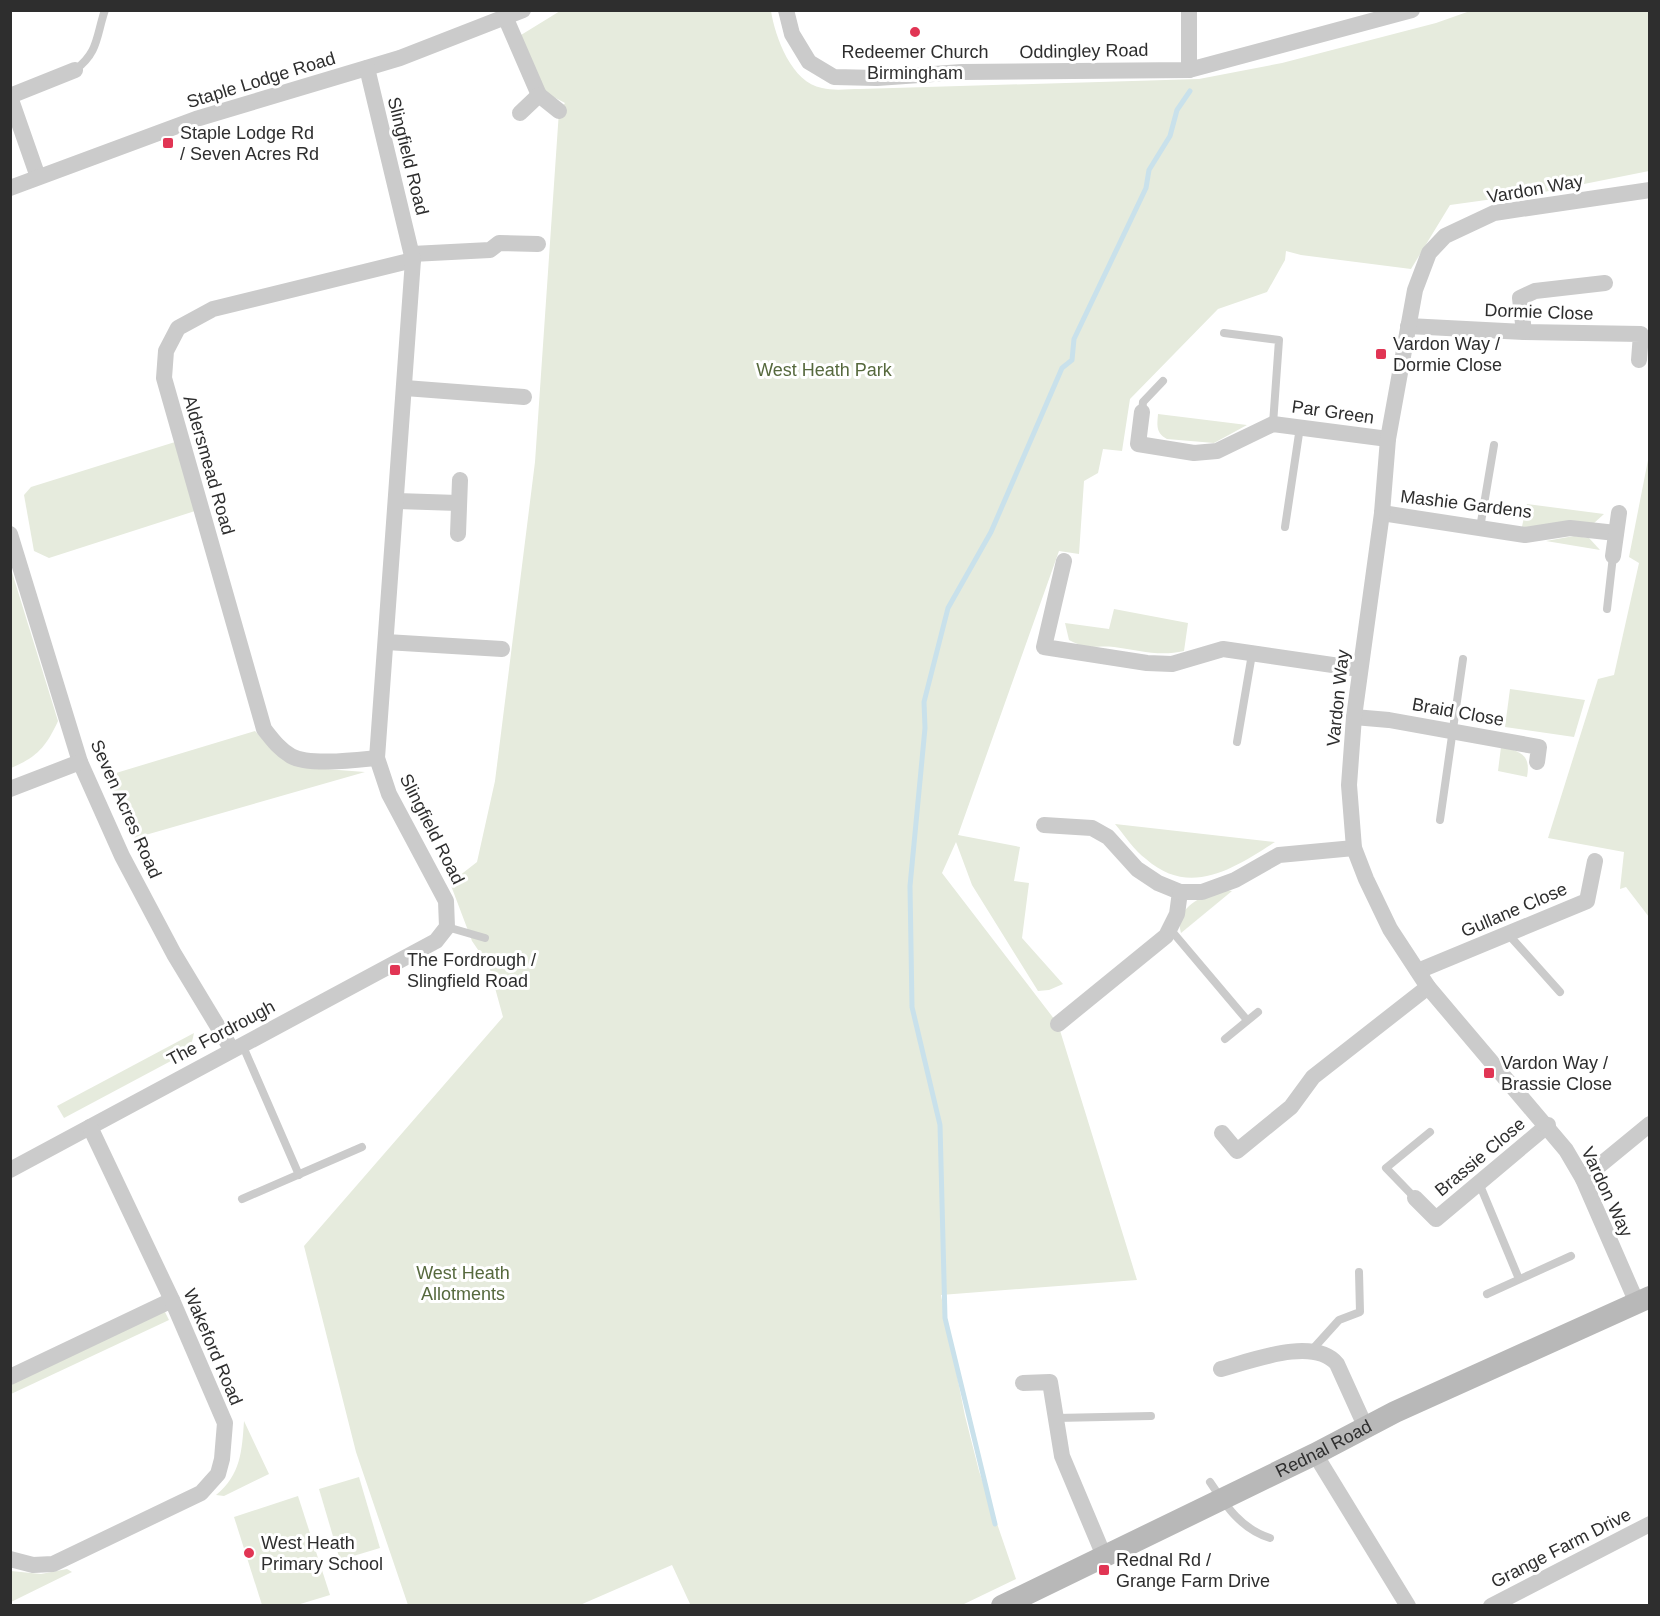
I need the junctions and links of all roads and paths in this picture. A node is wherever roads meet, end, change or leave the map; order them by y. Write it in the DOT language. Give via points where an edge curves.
graph roads {
  1 [pos="105,10"];
  2 [pos="523,10"];
  3 [pos="786,10"];
  4 [pos="1189,10"];
  5 [pos="1413,10"];
  6 [pos="506,19"];
  7 [pos="367,68"];
  8 [pos="75,70"];
  9 [pos="1189,70"];
  10 [pos="539,95"];
  11 [pos="10,96"];
  12 [pos="559,111"];
  13 [pos="520,113"];
  14 [pos="38,177"];
  15 [pos="10,188"];
  16 [pos="1650,190"];
  17 [pos="538,244"];
  18 [pos="412,257"];
  19 [pos="1605,283"];
  20 [pos="1408,326"];
  21 [pos="1524,332"];
  22 [pos="1224,333"];
  23 [pos="1640,360"];
  24 [pos="1163,381"];
  25 [pos="405,388"];
  26 [pos="524,397"];
  27 [pos="1142,412"];
  28 [pos="1273,424"];
  29 [pos="1300,427"];
  30 [pos="1388,439"];
  31 [pos="1494,445"];
  32 [pos="460,480"];
  33 [pos="397,501"];
  34 [pos="458,503"];
  35 [pos="1382,513"];
  36 [pos="1619,513"];
  37 [pos="1285,527"];
  38 [pos="1480,528"];
  39 [pos="1616,533"];
  40 [pos="10,534"];
  41 [pos="458,534"];
  42 [pos="1613,556"];
  43 [pos="1064,561"];
  44 [pos="1607,609"];
  45 [pos="386,642"];
  46 [pos="502,649"];
  47 [pos="1252,654"];
  48 [pos="1463,659"];
  49 [pos="1360,669"];
  50 [pos="1354,717"];
  51 [pos="1453,731"];
  52 [pos="1237,742"];
  53 [pos="377,758"];
  54 [pos="80,762"];
  55 [pos="1537,762"];
  56 [pos="10,789"];
  57 [pos="1440,820"];
  58 [pos="1044,825"];
  59 [pos="1354,848"];
  60 [pos="1595,861"];
  61 [pos="1180,892"];
  62 [pos="447,927"];
  63 [pos="1170,929"];
  64 [pos="1508,934"];
  65 [pos="485,938"];
  66 [pos="1418,971"];
  67 [pos="1428,987"];
  68 [pos="1560,992"];
  69 [pos="1258,1012"];
  70 [pos="1247,1020"];
  71 [pos="1058,1024"];
  72 [pos="1225,1039"];
  73 [pos="237,1047"];
  74 [pos="1650,1124"];
  75 [pos="1548,1125"];
  76 [pos="90,1127"];
  77 [pos="1430,1132"];
  78 [pos="1222,1133"];
  79 [pos="362,1147"];
  80 [pos="10,1170"];
  81 [pos="299,1175"];
  82 [pos="1583,1179"];
  83 [pos="1479,1183"];
  84 [pos="1415,1198"];
  85 [pos="242,1199"];
  86 [pos="1571,1256"];
  87 [pos="1359,1272"];
  88 [pos="1519,1279"];
  89 [pos="1487,1294"];
  90 [pos="172,1300"];
  91 [pos="1643,1300"];
  92 [pos="1311,1351"];
  93 [pos="1221,1369"];
  94 [pos="10,1377"];
  95 [pos="1023,1383"];
  96 [pos="1151,1416"];
  97 [pos="1056,1418"];
  98 [pos="1366,1428"];
  99 [pos="1315,1454"];
  100 [pos="1216,1490"];
  101 [pos="1650,1524"];
  102 [pos="1270,1538"];
  103 [pos="1104,1556"];
  104 [pos="10,1559"];
  105 [pos="1002,1605"];
  106 [pos="1407,1605"];
  107 [pos="1491,1605"];
  1 -- 8 [label="lane" via="98,42"];
  2 -- 6 [label="street, Staple Lodge Road"];
  3 -- 9 [label="street, Oddingley Road" via="792,34 809,62 834,76"];
  4 -- 9 [label="street"];
  5 -- 9 [label="street, Oddingley Road"];
  6 -- 7 [label="street, Staple Lodge Road"];
  6 -- 10 [label="street"];
  7 -- 14 [label="street, Staple Lodge Road" via="196,119"];
  7 -- 18 [label="street, Slingfield Road"];
  8 -- 11 [label="street"];
  10 -- 12 [label="street"];
  10 -- 13 [label="street"];
  11 -- 14 [label="street"];
  14 -- 15 [label="street, Staple Lodge Road"];
  16 -- 20 [label="street, Vardon Way" via="1494,213 1445,236 1429,253 1420,273"];
  17 -- 18 [label="street" via="499,243 490,250"];
  18 -- 25 [label="street, Slingfield Road"];
  18 -- 53 [label="street, Aldersmead Road" via="213,309 178,328 166,351 164,378 264,729 293,758 333,762"];
  19 -- 21 [label="street" via="1535,291 1520,298"];
  20 -- 21 [label="street, Dormie Close"];
  20 -- 30 [label="street, Vardon Way"];
  21 -- 23 [label="street, Dormie Close" via="1641,334"];
  22 -- 28 [label="lane, Par Green" via="1279,340"];
  24 -- 27 [label="lane" via="1143,402"];
  25 -- 26 [label="street"];
  25 -- 33 [label="street, Slingfield Road"];
  27 -- 28 [label="street, Par Green" via="1138,444 1194,453 1217,451"];
  28 -- 29 [label="street, Par Green"];
  29 -- 30 [label="street, Par Green"];
  29 -- 37 [label="lane"];
  30 -- 35 [label="street, Vardon Way"];
  31 -- 38 [label="lane"];
  32 -- 34 [label="street"];
  33 -- 34 [label="street"];
  33 -- 45 [label="street, Slingfield Road"];
  34 -- 41 [label="street"];
  35 -- 38 [label="street, Mashie Gardens"];
  35 -- 49 [label="street, Vardon Way"];
  36 -- 39 [label="street"];
  38 -- 39 [label="street, Mashie Gardens" via="1525,535 1570,528"];
  39 -- 42 [label="street"];
  40 -- 54 [label="street, Seven Acres Road"];
  42 -- 44 [label="lane"];
  43 -- 47 [label="street" via="1044,647 1172,664 1223,649"];
  45 -- 46 [label="street"];
  45 -- 53 [label="street, Slingfield Road"];
  47 -- 49 [label="street"];
  47 -- 52 [label="lane"];
  48 -- 51 [label="lane"];
  49 -- 50 [label="street, Vardon Way"];
  50 -- 51 [label="street, Braid Close"];
  50 -- 59 [label="street, Vardon Way" via="1349,785"];
  51 -- 55 [label="street, Braid Close" via="1539,747"];
  51 -- 57 [label="lane"];
  53 -- 62 [label="street, Slingfield Road" via="389,794 446,901"];
  54 -- 56 [label="street"];
  54 -- 73 [label="street, Seven Acres Road" via="127,866 174,954"];
  58 -- 61 [label="street" via="1092,828 1108,837 1137,869"];
  59 -- 61 [label="street" via="1279,855 1235,880 1202,892"];
  59 -- 66 [label="street, Vardon Way" via="1390,928"];
  60 -- 64 [label="street, Gullane Close" via="1587,901"];
  61 -- 63 [label="street"];
  62 -- 65 [label="lane"];
  62 -- 73 [label="street, The Fordrough" via="436,941"];
  63 -- 70 [label="lane"];
  63 -- 71 [label="street" via="1140,960"];
  64 -- 66 [label="street, Gullane Close"];
  64 -- 68 [label="lane"];
  66 -- 67 [label="street, Vardon Way"];
  67 -- 75 [label="street, Vardon Way"];
  67 -- 78 [label="street" via="1313,1077 1292,1107 1237,1151"];
  69 -- 70 [label="lane"];
  70 -- 72 [label="lane"];
  73 -- 76 [label="street, The Fordrough"];
  73 -- 81 [label="lane"];
  74 -- 82 [label="street"];
  75 -- 82 [label="street, Vardon Way"];
  75 -- 83 [label="street, Brassie Close"];
  76 -- 80 [label="street, The Fordrough"];
  76 -- 90 [label="street, Wakeford Road"];
  77 -- 84 [label="lane, Brassie Close" via="1386,1168"];
  79 -- 81 [label="lane"];
  81 -- 85 [label="lane"];
  82 -- 91 [label="street, Vardon Way"];
  83 -- 84 [label="street, Brassie Close" via="1436,1219"];
  83 -- 88 [label="lane"];
  86 -- 88 [label="lane"];
  87 -- 92 [label="lane" via="1360,1312 1339,1320"];
  88 -- 89 [label="lane"];
  90 -- 94 [label="street"];
  90 -- 104 [label="street, Wakeford Road" via="225,1423 218,1474 201,1493 53,1564 33,1565"];
  91 -- 98 [label="street, Rednal Road"];
  92 -- 93 [label="street" via="1285,1352"];
  92 -- 98 [label="street" via="1331,1357 1337,1364"];
  95 -- 97 [label="street" via="1050,1382"];
  96 -- 97 [label="lane"];
  97 -- 103 [label="street" via="1062,1456"];
  98 -- 99 [label="street, Rednal Road"];
  99 -- 100 [label="street, Rednal Road"];
  99 -- 106 [label="street"];
  100 -- 102 [label="lane" via="1237,1519"];
  100 -- 103 [label="street, Rednal Road"];
  101 -- 107 [label="street, Grange Farm Drive"];
  103 -- 105 [label="street, Rednal Road"];
}
